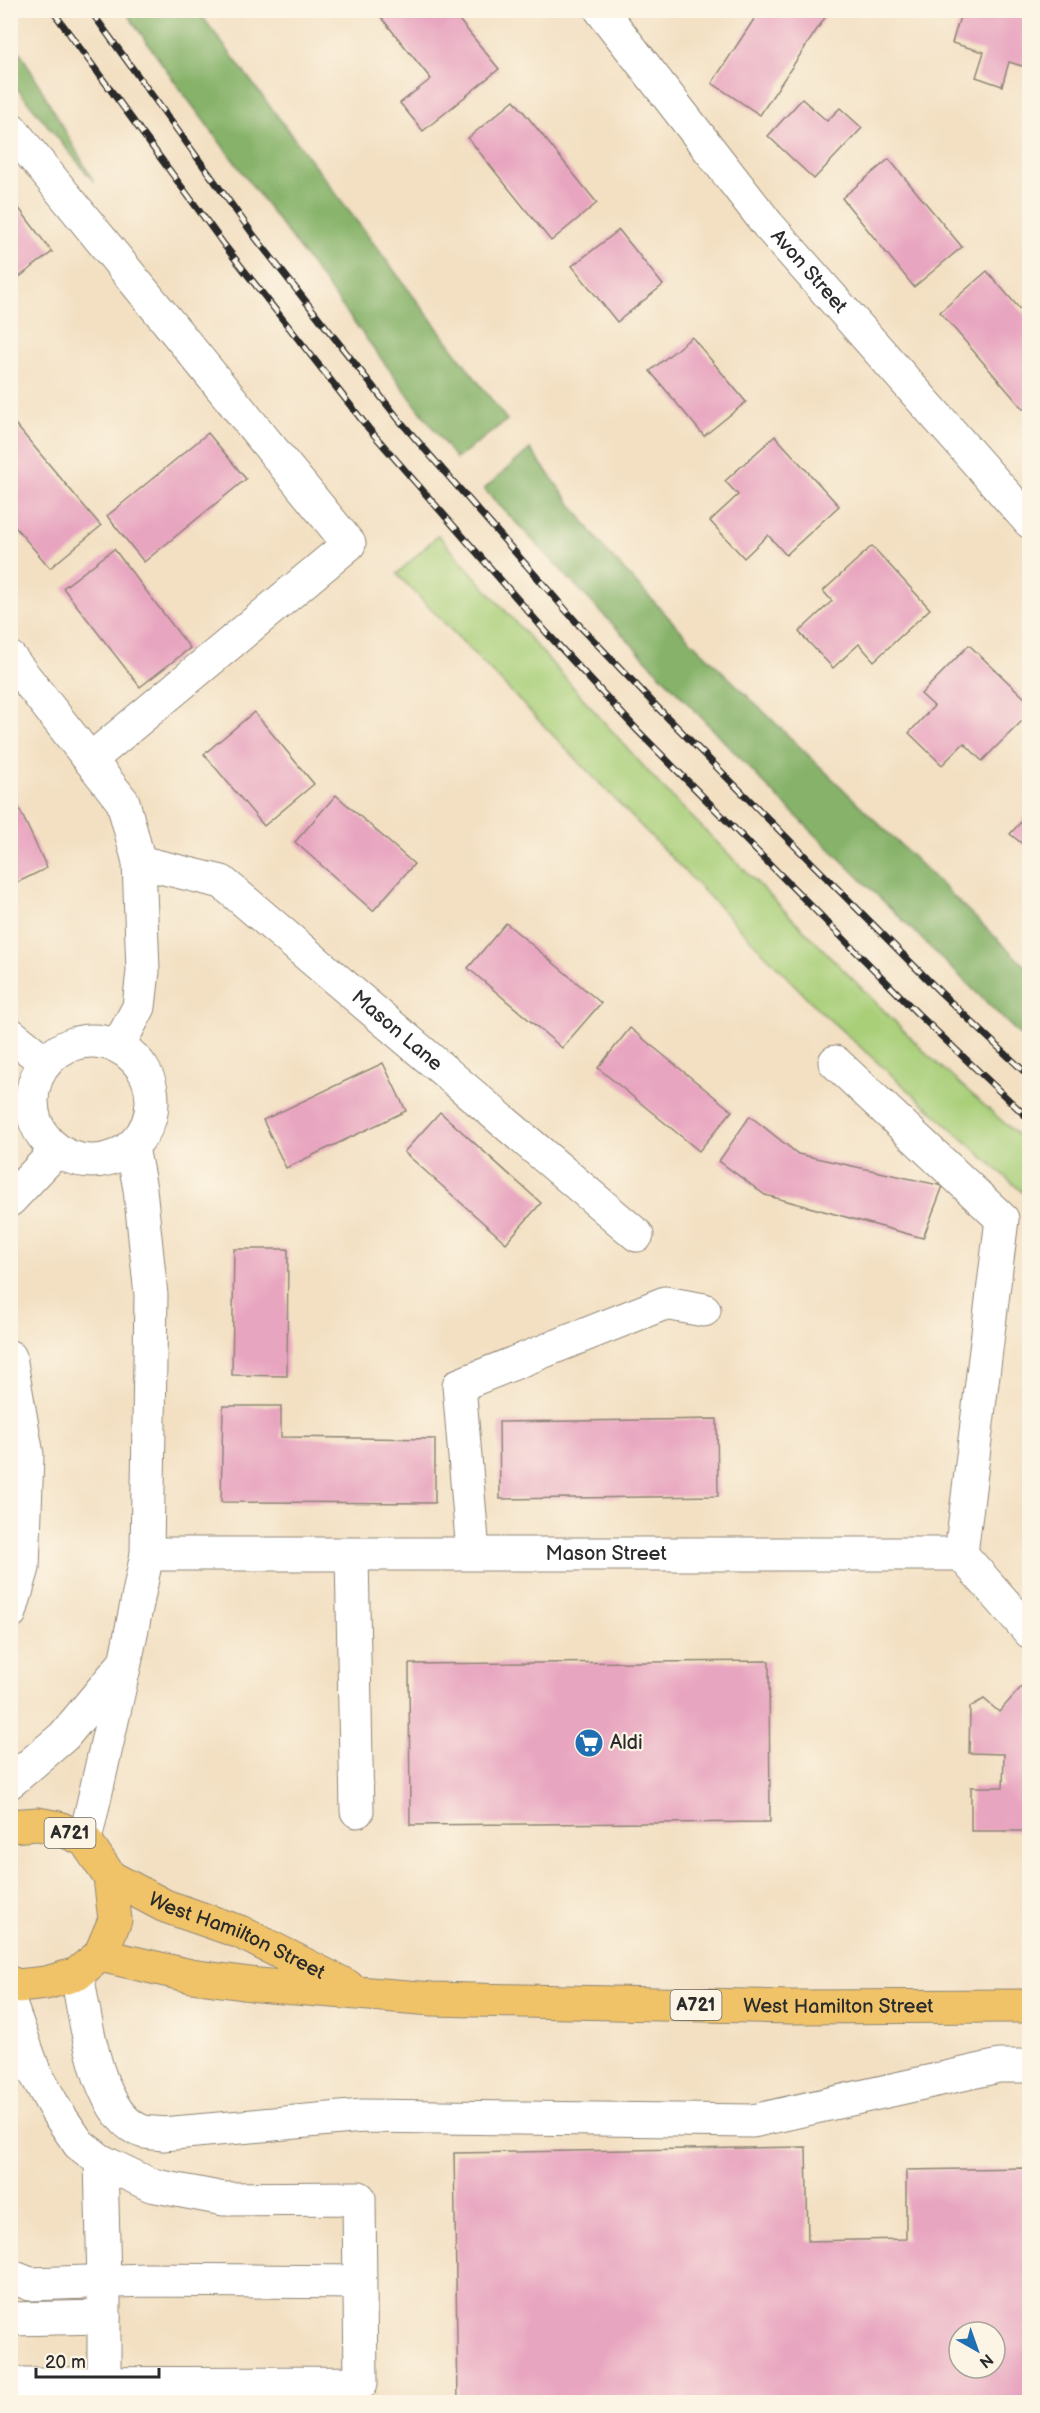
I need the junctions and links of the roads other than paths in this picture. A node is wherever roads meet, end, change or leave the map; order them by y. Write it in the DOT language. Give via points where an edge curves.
graph roads {
  1 [pos="601,10"];
  2 [pos="10,128"];
  3 [pos="1029,522"];
  4 [pos="10,658"];
  5 [pos="90,760"];
  6 [pos="139,862"];
  7 [pos="10,1034"];
  8 [pos="118,1046"];
  9 [pos="45,1062"];
  10 [pos="835,1062"];
  11 [pos="132,1147"];
  12 [pos="57,1150"];
  13 [pos="10,1200"];
  14 [pos="637,1235"];
  15 [pos="704,1310"];
  16 [pos="10,1357"];
  17 [pos="473,1553"];
  18 [pos="147,1554"];
  19 [pos="961,1554"];
  20 [pos="351,1555"];
  21 [pos="10,1613"];
  22 [pos="1029,1632"];
  23 [pos="125,1663"];
  24 [pos="10,1782"];
  25 [pos="357,1812"];
  26 [pos="10,1826"];
  27 [pos="85,1840"];
  28 [pos="110,1877"];
  29 [pos="89,1964"];
  30 [pos="10,1983"];
  31 [pos="362,1994"];
  32 [pos="10,2004"];
  33 [pos="1029,2006"];
  34 [pos="1029,2066"];
  35 [pos="101,2161"];
  36 [pos="10,2277"];
  37 [pos="359,2282"];
  38 [pos="104,2283"];
  39 [pos="104,2318"];
  40 [pos="10,2319"];
  41 [pos="104,2383"];
  42 [pos="10,2384"];
  43 [pos="362,2393"];
  1 -- 3 [label="street, Avon Street" via="768,225"];
  2 -- 5 [label="street" via="349,544"];
  4 -- 5 [label="street"];
  5 -- 6 [label="street" via="123,802"];
  6 -- 8 [label="street" via="143,971 139,1007"];
  6 -- 14 [label="street, Mason Lane" via="222,882"];
  7 -- 9 [label="street"];
  8 -- 9 [label="street" via="99,1040 79,1041 60,1048"];
  8 -- 11 [label="street" via="135,1058 146,1073 152,1093 145,1131"];
  9 -- 12 [label="street" via="34,1079 31,1099 42,1137"];
  10 -- 19 [label="street" via="1002,1219"];
  11 -- 12 [label="street" via="115,1157 95,1161 75,1159"];
  11 -- 18 [label="street" via="151,1295"];
  12 -- 13 [label="street"];
  15 -- 17 [label="street" via="665,1303 459,1385"];
  16 -- 21 [label="street" via="27,1455 23,1568"];
  17 -- 19 [label="street, Mason Street"];
  17 -- 20 [label="street, Mason Street"];
  18 -- 20 [label="street, Mason Street"];
  18 -- 23 [label="street"];
  19 -- 22 [label="street"];
  20 -- 25 [label="street"];
  23 -- 24 [label="street" via="64,1736"];
  23 -- 27 [label="street"];
  26 -- 27 [label="main road, A721" via="38,1824"];
  27 -- 28 [label="main road, A721"];
  28 -- 29 [label="main road, A721" via="115,1920"];
  28 -- 31 [label="main road, West Hamilton Street / A721" via="165,1906 240,1932"];
  29 -- 30 [label="main road, A721" via="37,1984"];
  29 -- 31 [label="main road, West Hamilton Street / A721"];
  29 -- 34 [label="street" via="93,2055 103,2088 125,2119 142,2131 163,2134 363,2116 753,2121 999,2066"];
  31 -- 33 [label="main road, West Hamilton Street / A721" via="791,2007"];
  32 -- 35 [label="street" via="34,2071 57,2112 79,2144"];
  35 -- 37 [label="street" via="151,2185 224,2199 359,2198"];
  35 -- 38 [label="street"];
  36 -- 38 [label="street" via="30,2284"];
  37 -- 38 [label="street"];
  37 -- 43 [label="street"];
  38 -- 39 [label="street"];
  39 -- 40 [label="street"];
  39 -- 41 [label="street"];
  41 -- 42 [label="street"];
  41 -- 43 [label="street"];
}
